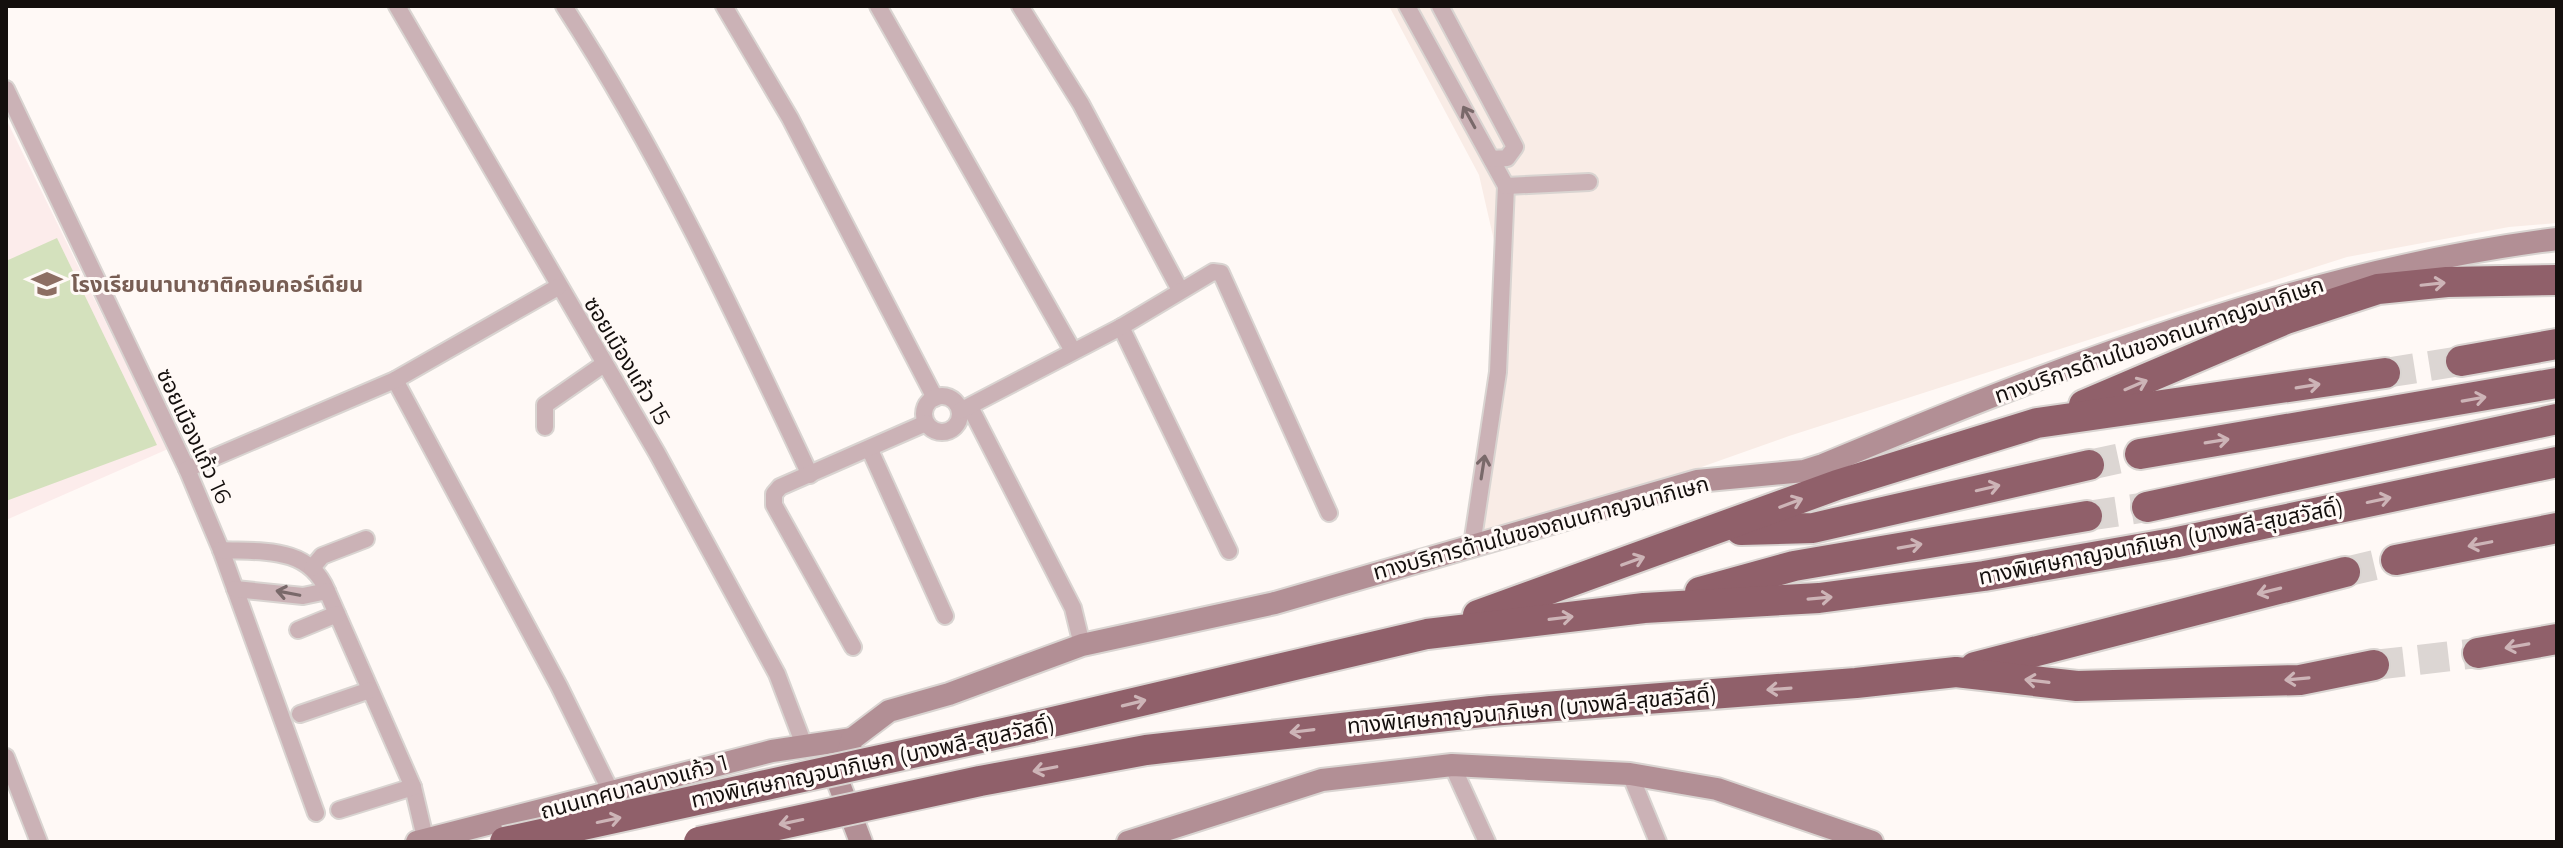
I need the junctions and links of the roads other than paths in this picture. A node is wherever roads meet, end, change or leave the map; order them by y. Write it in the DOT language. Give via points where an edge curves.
graph roads {
  1 [pos="397,6"];
  2 [pos="564,6"];
  3 [pos="724,6"];
  4 [pos="878,6"];
  5 [pos="1020,6"];
  6 [pos="1407,6"];
  7 [pos="1440,6"];
  8 [pos="6,89"];
  9 [pos="1492,159"];
  10 [pos="1589,182"];
  11 [pos="1506,186"];
  12 [pos="2557,239"];
  13 [pos="2557,280"];
  14 [pos="558,287"];
  15 [pos="1180,290"];
  16 [pos="1121,327"];
  17 [pos="2557,344"];
  18 [pos="1073,351"];
  19 [pos="2461,361"];
  20 [pos="604,364"];
  21 [pos="2385,373"];
  22 [pos="395,380"];
  23 [pos="2557,383"];
  24 [pos="935,398"];
  25 [pos="965,409"];
  26 [pos="2557,419"];
  27 [pos="926,423"];
  28 [pos="2037,423"];
  29 [pos="545,427"];
  30 [pos="870,450"];
  31 [pos="2140,454"];
  32 [pos="2557,462"];
  33 [pos="2089,465"];
  34 [pos="187,469"];
  35 [pos="810,475"];
  36 [pos="2147,507"];
  37 [pos="1329,513"];
  38 [pos="2087,516"];
  39 [pos="2557,528"];
  40 [pos="1719,531"];
  41 [pos="366,539"];
  42 [pos="1472,545"];
  43 [pos="221,550"];
  44 [pos="1229,551"];
  45 [pos="2396,560"];
  46 [pos="312,568"];
  47 [pos="2345,572"];
  48 [pos="235,589"];
  49 [pos="327,591"];
  50 [pos="1644,608"];
  51 [pos="337,614"];
  52 [pos="945,616"];
  53 [pos="298,630"];
  54 [pos="1427,634"];
  55 [pos="2557,639"];
  56 [pos="1082,645"];
  57 [pos="853,647"];
  58 [pos="2478,653"];
  59 [pos="2374,665"];
  60 [pos="1956,672"];
  61 [pos="370,690"];
  62 [pos="300,714"];
  63 [pos="852,739"];
  64 [pos="804,745"];
  65 [pos="6,757"];
  66 [pos="1452,765"];
  67 [pos="1630,774"];
  68 [pos="413,787"];
  69 [pos="612,794"];
  70 [pos="339,810"];
  71 [pos="316,813"];
  72 [pos="423,841"];
  73 [pos="39,842"];
  74 [pos="505,842"];
  75 [pos="699,842"];
  76 [pos="861,842"];
  77 [pos="1128,842"];
  78 [pos="1487,842"];
  79 [pos="1658,842"];
  80 [pos="1872,842"];
  1 -- 14 [label="street, ซอยเมืองแก้ว 15"];
  2 -- 35 [label="street" via="667,182"];
  3 -- 24 [label="street" via="790,118"];
  4 -- 18 [label="street"];
  5 -- 15 [label="street" via="1081,104"];
  9 -- 6 [label="street, one-way"];
  7 -- 9 [label="street" via="1515,147 1507,158"];
  8 -- 34 [label="street, ซอยเมืองแก้ว 16"];
  9 -- 11 [label="street"];
  10 -- 11 [label="street"];
  42 -- 11 [label="street, one-way" via="1498,372"];
  12 -- 42 [label="main road, ทางบริการด้านในของถนนกาญจนาภิเษก" via="2359,273 2009,388 1804,471 1697,481"];
  28 -- 13 [label="highway, one-way" via="2286,319 2378,289"];
  14 -- 20 [label="street, ซอยเมืองแก้ว 15"];
  14 -- 22 [label="street"];
  15 -- 16 [label="street"];
  15 -- 37 [label="street" via="1221,273"];
  16 -- 18 [label="street"];
  16 -- 44 [label="street"];
  17 -- 19 [label="highway"];
  18 -- 25 [label="street"];
  20 -- 29 [label="street" via="545,405"];
  20 -- 64 [label="street, ซอยเมืองแก้ว 15" via="777,674"];
  28 -- 21 [label="highway, ทางพิเศษกาญจนาภิเษก (บางพลี-สุขสวัสดิ์), one-way"];
  22 -- 34 [label="street"];
  22 -- 69 [label="street"];
  31 -- 23 [label="highway, one-way"];
  24 -- 25 [label="street" via="950,398"];
  24 -- 27 [label="street" via="925,409"];
  25 -- 27 [label="street" via="948,432"];
  25 -- 56 [label="street" via="1073,608"];
  26 -- 36 [label="highway"];
  27 -- 30 [label="street"];
  40 -- 28 [label="highway, ทางพิเศษกาญจนาภิเษก (บางพลี-สุขสวัสดิ์), one-way" via="1837,485"];
  30 -- 35 [label="street"];
  30 -- 52 [label="street"];
  50 -- 32 [label="highway, ทางพิเศษกาญจนาภิเษก (บางพลี-สุขสวัสดิ์), one-way" via="1819,598 1984,576 2173,543"];
  40 -- 33 [label="highway, ทางพิเศษกาญจนาภิเษก (บางพลี-สุขสวัสดิ์), one-way" via="1813,528"];
  34 -- 43 [label="street, ซอยเมืองแก้ว 16"];
  35 -- 57 [label="street" via="780,487 774,505"];
  50 -- 38 [label="highway, one-way" via="1794,566"];
  39 -- 45 [label="highway, one-way"];
  54 -- 40 [label="highway, ทางพิเศษกาญจนาภิเษก (บางพลี-สุขสวัสดิ์), one-way"];
  41 -- 46 [label="street" via="322,556"];
  42 -- 56 [label="main road, ทางบริการด้านในของถนนกาญจนาภิเษก" via="1275,603"];
  43 -- 46 [label="street" via="297,557"];
  43 -- 48 [label="street, ซอยเมืองแก้ว 16"];
  46 -- 49 [label="street"];
  47 -- 60 [label="highway, one-way"];
  49 -- 48 [label="street, one-way" via="303,596"];
  48 -- 71 [label="street, ซอยเมืองแก้ว 16"];
  49 -- 51 [label="street"];
  54 -- 50 [label="highway, ทางพิเศษกาญจนาภิเษก (บางพลี-สุขสวัสดิ์), one-way"];
  51 -- 53 [label="street"];
  51 -- 61 [label="street"];
  74 -- 54 [label="highway, ทางพิเศษกาญจนาภิเษก (บางพลี-สุขสวัสดิ์), one-way, bridge" via="977,740"];
  55 -- 58 [label="highway, one-way"];
  56 -- 63 [label="main road, ทางบริการด้านในของถนนกาญจนาภิเษก" via="889,711"];
  59 -- 60 [label="highway, ทางพิเศษกาญจนาภิเษก (บางพลี-สุขสวัสดิ์), one-way" via="2300,680 2077,686"];
  60 -- 75 [label="highway, ทางพิเศษกาญจนาภิเษก (บางพลี-สุขสวัสดิ์), one-way, bridge" via="1491,711 1146,750"];
  61 -- 62 [label="street"];
  61 -- 68 [label="street"];
  63 -- 64 [label="main road, ถนนเทศบาลบางแก้ว 1"];
  63 -- 76 [label="main road" via="839,784"];
  64 -- 69 [label="main road, ถนนเทศบาลบางแก้ว 1"];
  65 -- 73 [label="street"];
  66 -- 67 [label="main road"];
  66 -- 77 [label="main road" via="1322,780"];
  66 -- 78 [label="street"];
  67 -- 79 [label="street"];
  67 -- 80 [label="main road" via="1717,789"];
  68 -- 70 [label="street"];
  68 -- 72 [label="street"];
  69 -- 72 [label="main road, ถนนเทศบาลบางแก้ว 1"];
}
